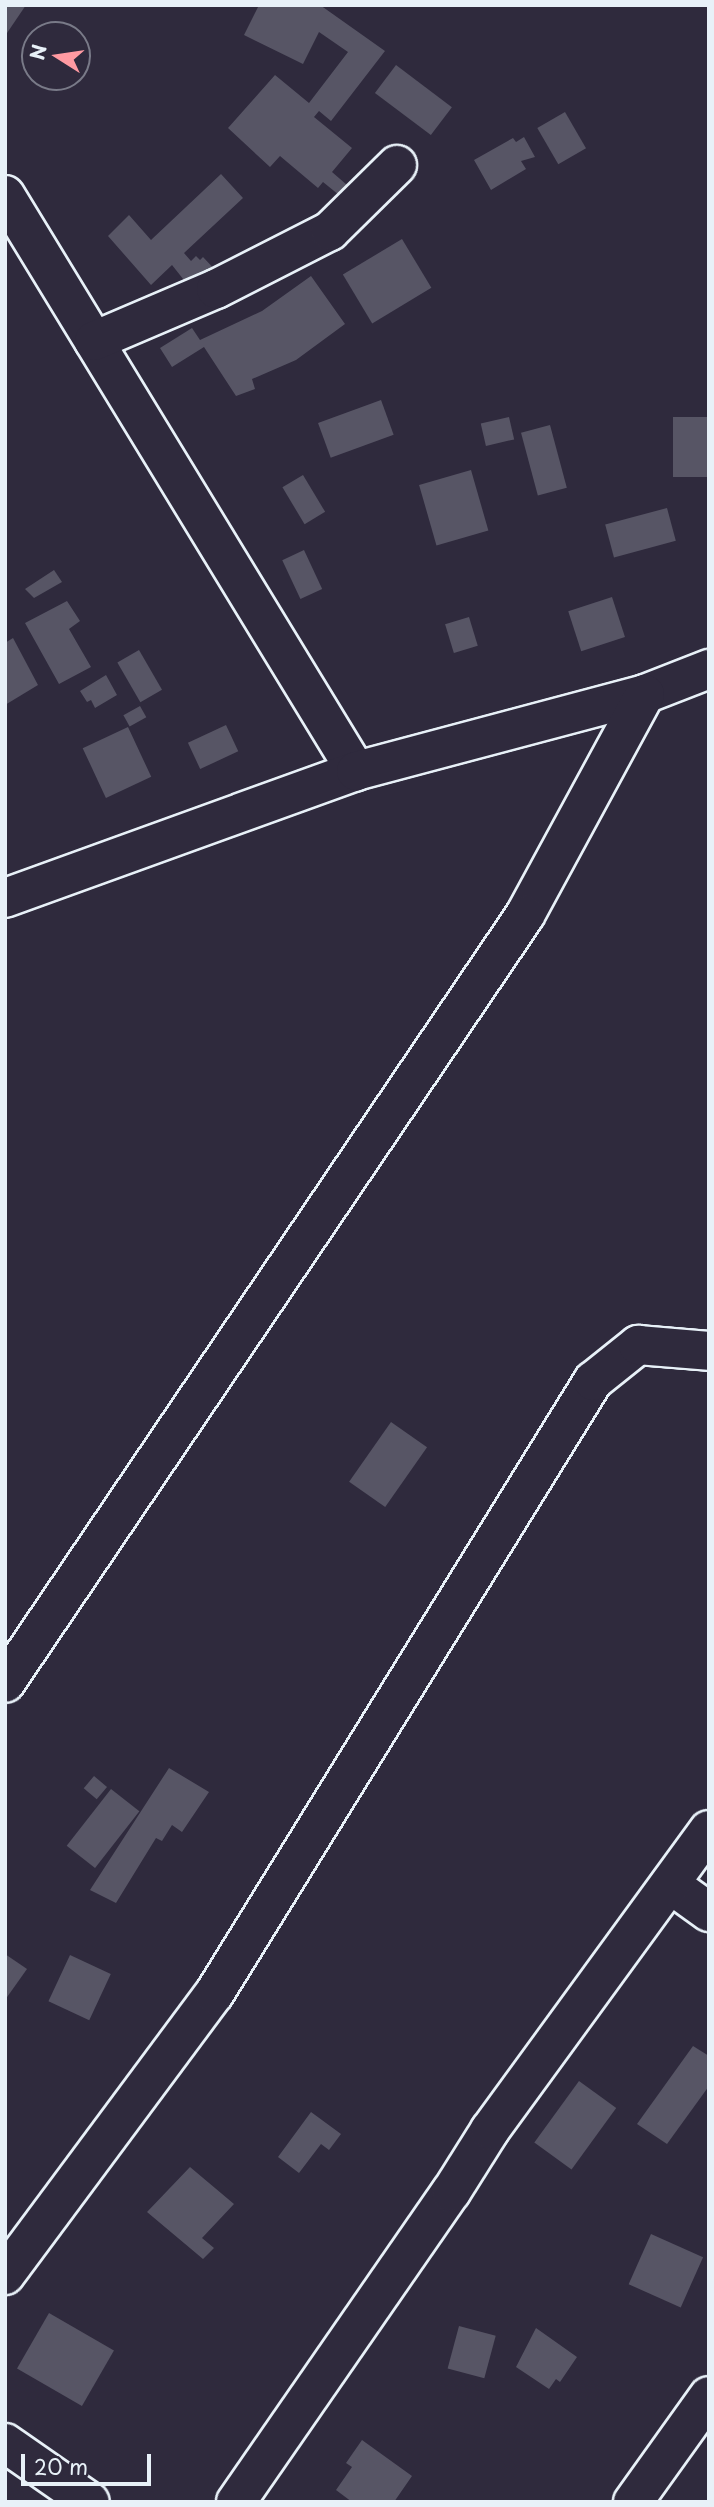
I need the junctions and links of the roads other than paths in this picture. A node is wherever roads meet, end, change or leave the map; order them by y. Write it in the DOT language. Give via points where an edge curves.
graph roads {
  1 [pos="397,165"];
  2 [pos="5,195"];
  3 [pos="94,341"];
  4 [pos="709,669"];
  5 [pos="645,694"];
  6 [pos="356,771"];
  7 [pos="5,898"];
  8 [pos="709,1351"];
  9 [pos="5,1683"];
  10 [pos="709,1830"];
  11 [pos="670,1884"];
  12 [pos="709,1912"];
  13 [pos="5,2275"];
  14 [pos="709,2396"];
  15 [pos="5,2443"];
  16 [pos="90,2502"];
  17 [pos="236,2502"];
  18 [pos="633,2502"];
  1 -- 3 [label="street" via="330,231 216,289"];
  2 -- 3 [label="street"];
  3 -- 6 [label="street"];
  4 -- 5 [label="street"];
  5 -- 6 [label="street"];
  5 -- 9 [label="street" via="525,915"];
  6 -- 7 [label="street"];
  8 -- 13 [label="street" via="638,1345 593,1381 214,1994"];
  10 -- 11 [label="street"];
  11 -- 12 [label="street"];
  11 -- 17 [label="street" via="490,2130"];
  14 -- 18 [label="street"];
  15 -- 16 [label="street"];
}
